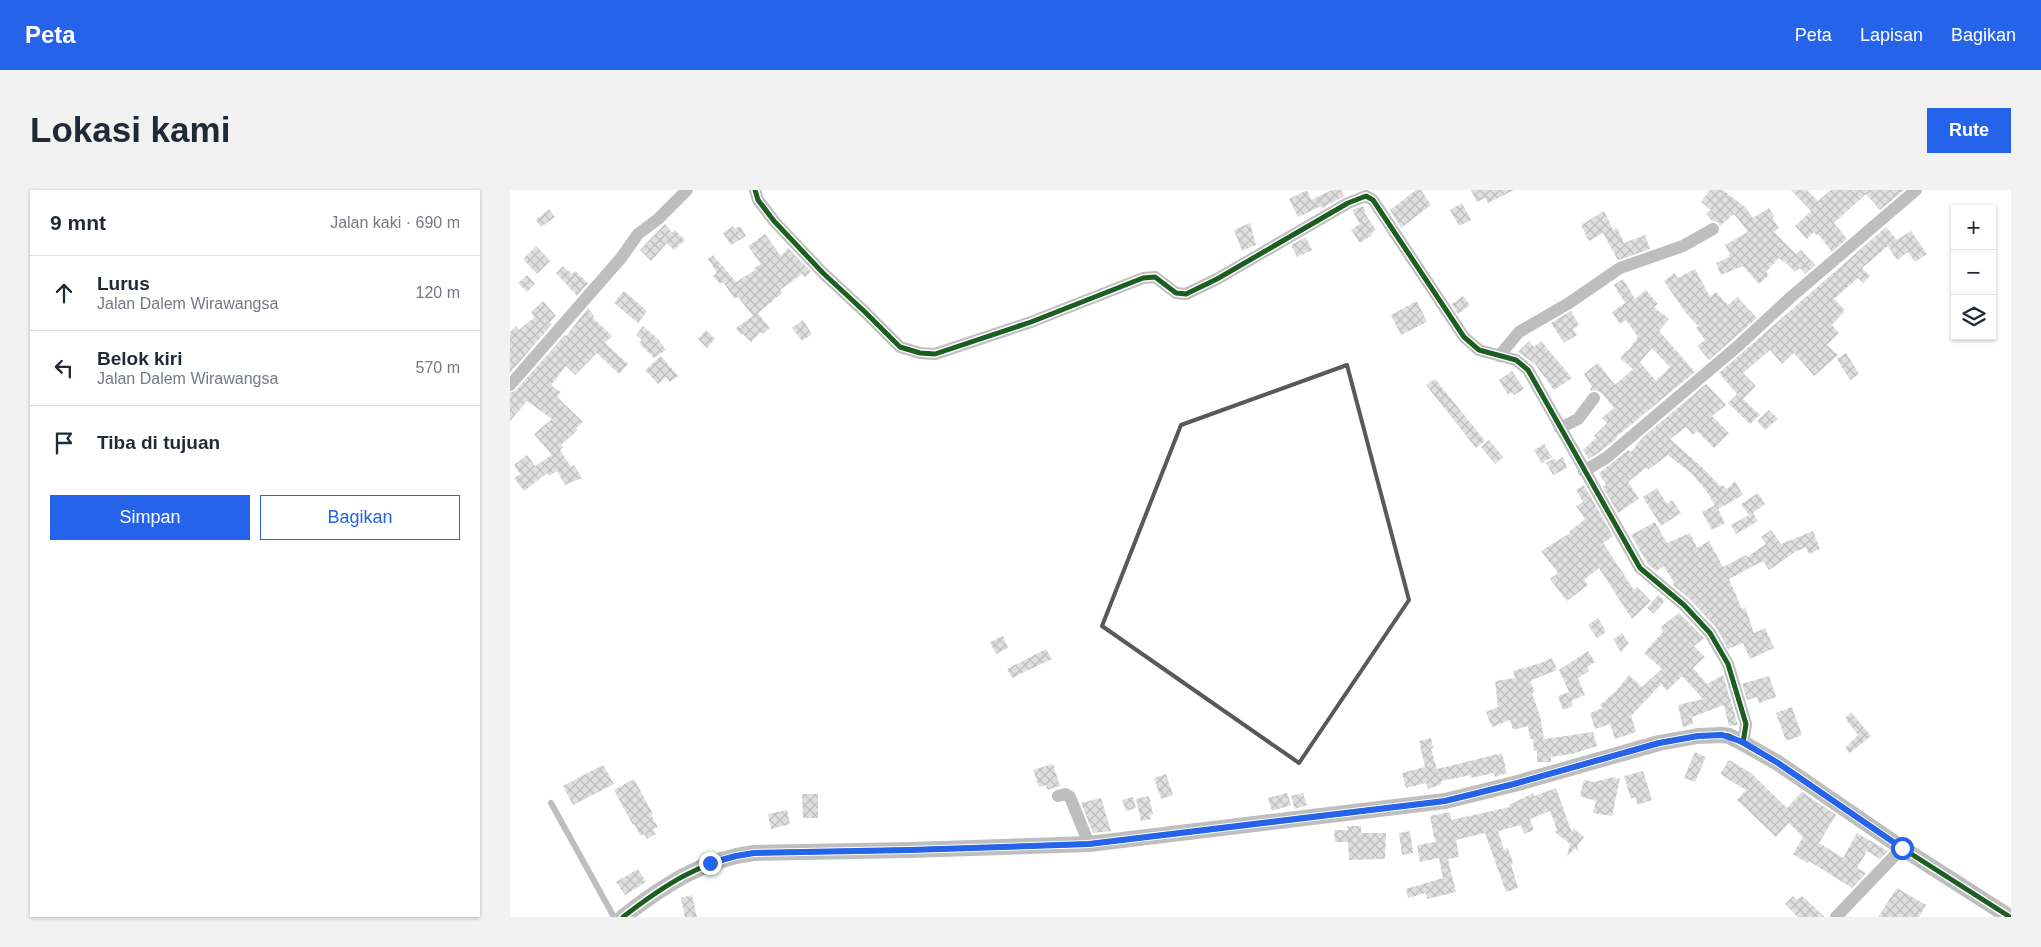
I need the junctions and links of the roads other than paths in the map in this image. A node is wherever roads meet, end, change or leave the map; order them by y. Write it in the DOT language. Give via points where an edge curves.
graph roads {
  1 [pos="687,190"];
  2 [pos="755,190"];
  3 [pos="1916,190"];
  4 [pos="1713,229"];
  5 [pos="1499,356"];
  6 [pos="510,384"];
  7 [pos="1594,398"];
  8 [pos="1560,428"];
  9 [pos="1584,471"];
  10 [pos="1743,742"];
  11 [pos="1058,796"];
  12 [pos="551,803"];
  13 [pos="1089,844"];
  14 [pos="1902,848"];
  15 [pos="614,917"];
  16 [pos="623,917"];
  17 [pos="1836,917"];
  18 [pos="2010,917"];
  1 -- 6 [label="street" via="638,234 621,258"];
  2 -- 5 [label="street" via="758,200 780,228 900,347 935,354 1030,322 1143,278 1155,277 1176,293 1186,294 1366,196 1373,200 1464,337 1478,350"];
  3 -- 9 [label="street" via="1606,458"];
  4 -- 5 [label="street" via="1683,246 1620,268 1520,332"];
  5 -- 8 [label="street" via="1516,360 1528,370"];
  7 -- 8 [label="street" via="1578,418"];
  8 -- 9 [label="street"];
  9 -- 10 [label="street" via="1640,568 1684,604 1710,632 1728,664 1746,724"];
  10 -- 13 [label="street" via="1722,735 1698,736 1659,743 1445,801"];
  10 -- 14 [label="street"];
  11 -- 13 [label="street" via="1065,794 1070,797"];
  12 -- 15 [label="lane"];
  13 -- 16 [label="street" via="754,853 710,863 688,873 658,890"];
  14 -- 17 [label="street"];
  14 -- 18 [label="street"];
}
